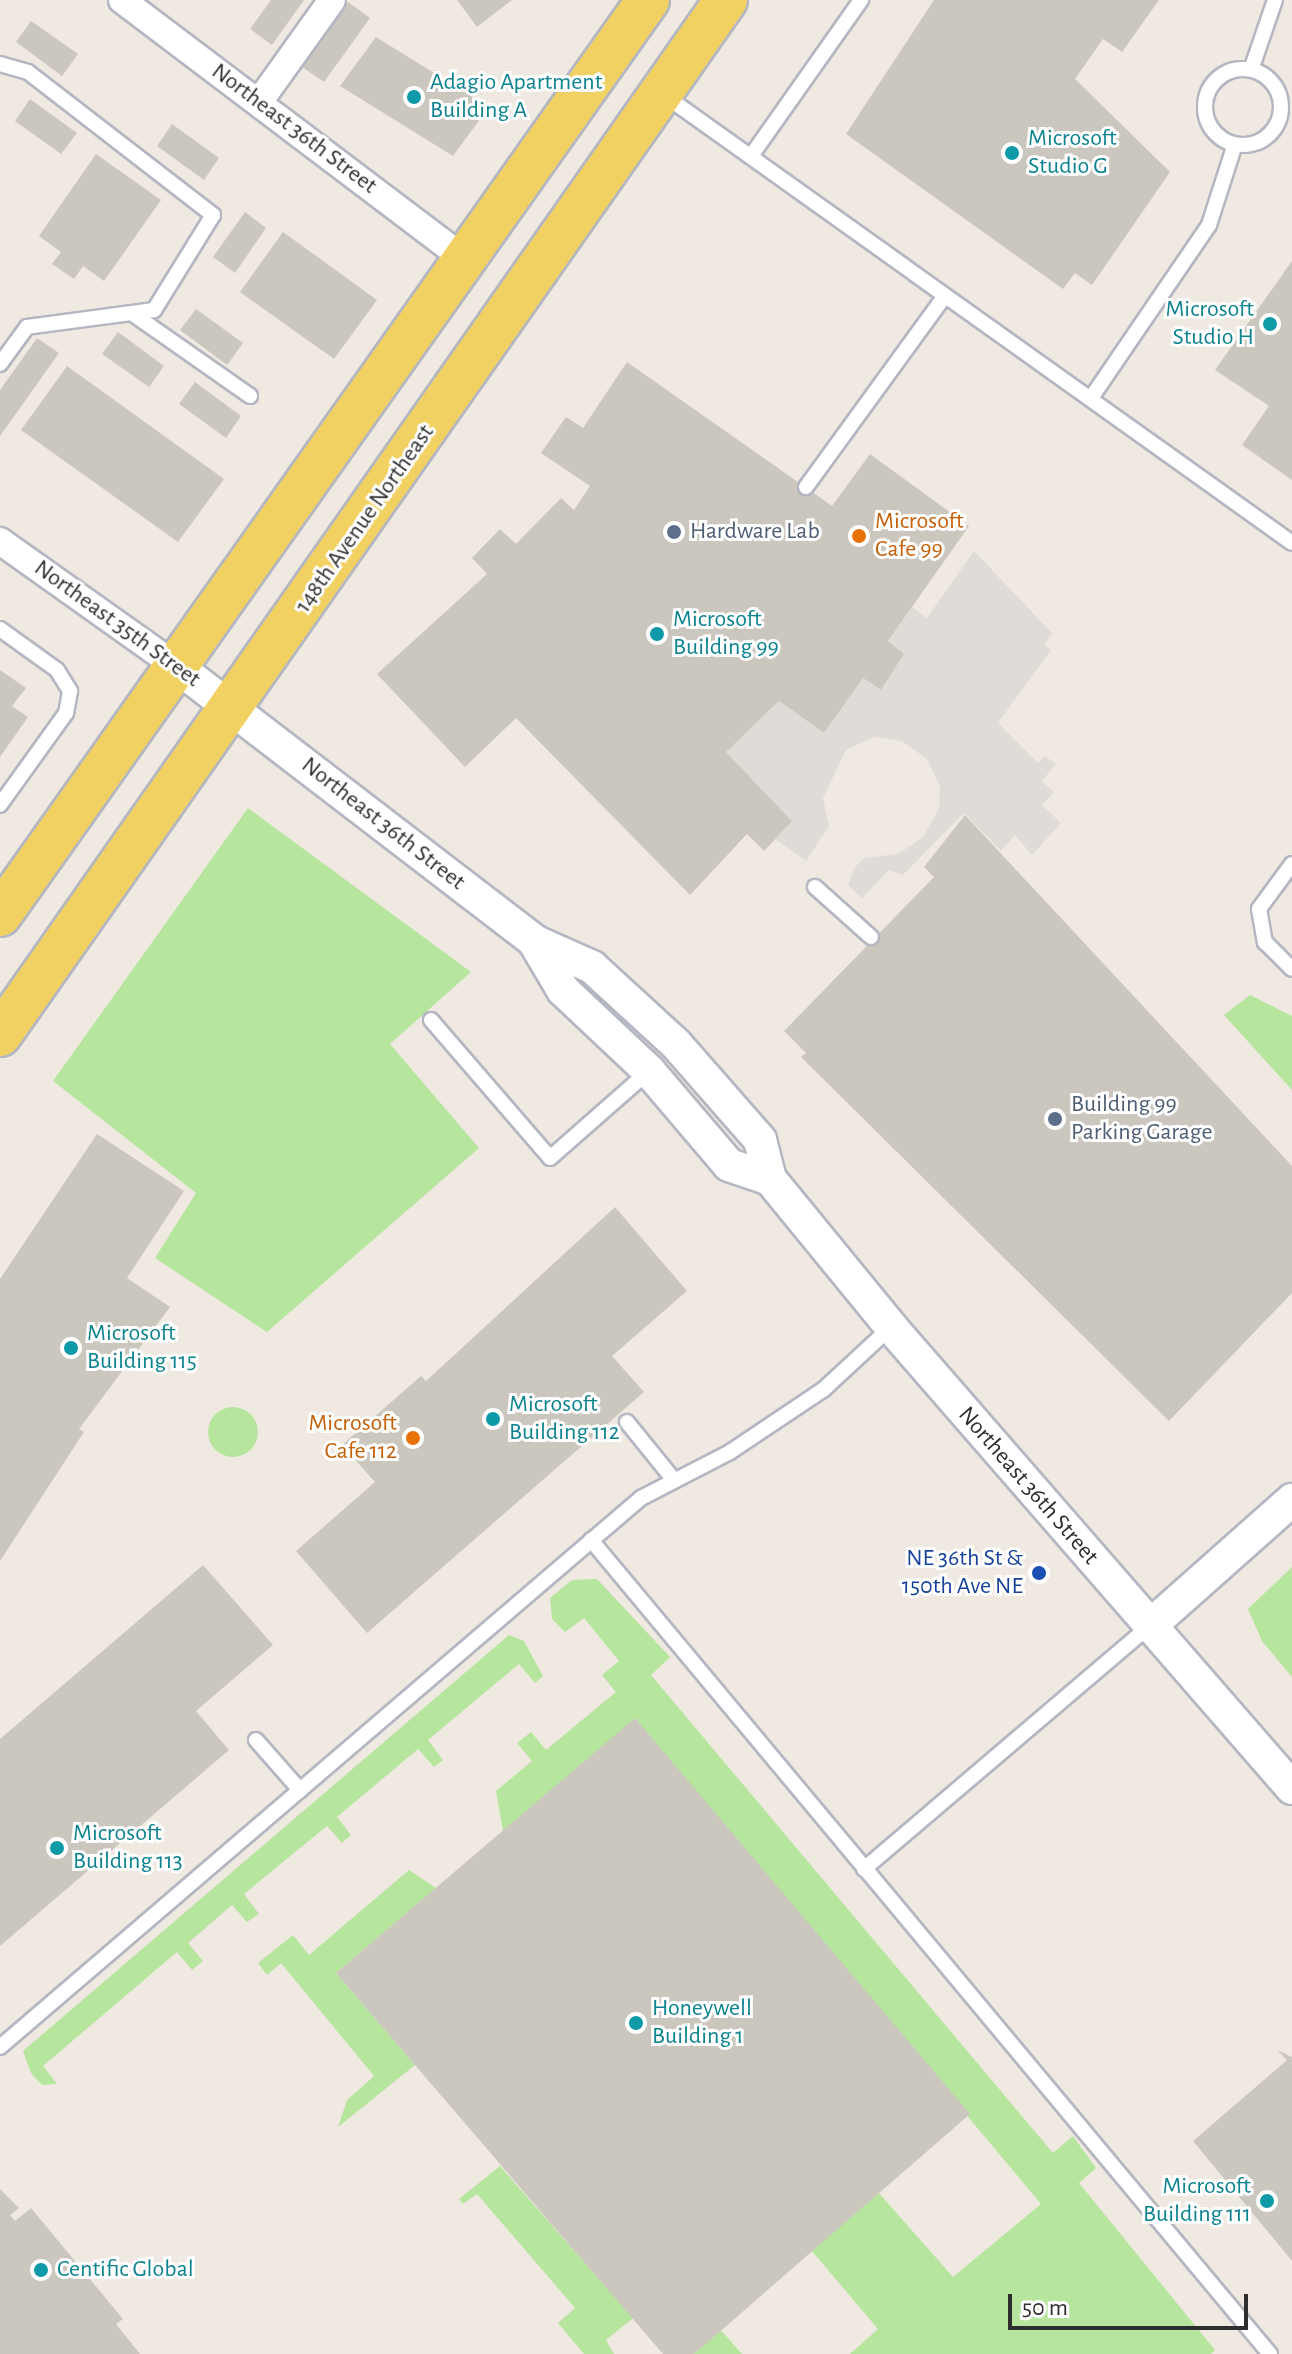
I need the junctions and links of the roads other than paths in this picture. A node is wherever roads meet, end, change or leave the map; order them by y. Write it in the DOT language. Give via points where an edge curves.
graph roads {
  1 [pos="122,0"];
  2 [pos="332,0"];
  3 [pos="648,0"];
  4 [pos="726,0"];
  5 [pos="861,0"];
  6 [pos="1275,0"];
  7 [pos="0,64"];
  8 [pos="1251,70"];
  9 [pos="661,93"];
  10 [pos="259,102"];
  11 [pos="1235,144"];
  12 [pos="751,156"];
  13 [pos="465,259"];
  14 [pos="945,296"];
  15 [pos="133,314"];
  16 [pos="0,364"];
  17 [pos="250,396"];
  18 [pos="1091,398"];
  19 [pos="806,487"];
  20 [pos="0,541"];
  21 [pos="1292,543"];
  22 [pos="0,629"];
  23 [pos="176,666"];
  24 [pos="233,708"];
  25 [pos="0,805"];
  26 [pos="1292,864"];
  27 [pos="815,887"];
  28 [pos="0,915"];
  29 [pos="871,937"];
  30 [pos="534,941"];
  31 [pos="1292,969"];
  32 [pos="431,1020"];
  33 [pos="0,1035"];
  34 [pos="649,1071"];
  35 [pos="770,1179"];
  36 [pos="891,1327"];
  37 [pos="627,1422"];
  38 [pos="674,1480"];
  39 [pos="1292,1500"];
  40 [pos="591,1540"];
  41 [pos="1150,1626"];
  42 [pos="256,1740"];
  43 [pos="1292,1788"];
  44 [pos="300,1790"];
  45 [pos="864,1869"];
  46 [pos="0,2047"];
  47 [pos="1270,2354"];
  1 -- 10 [label="street, Northeast 36th Street"];
  2 -- 10 [label="street"];
  3 -- 13 [label="main road"];
  4 -- 9 [label="main road, 148th Avenue Northeast"];
  5 -- 12 [label="lane"];
  6 -- 8 [label="lane"];
  7 -- 15 [label="lane" via="28,72 213,215 154,310"];
  8 -- 11 [label="lane" via="1276,88 1280,115 1266,137"];
  8 -- 11 [label="lane" via="1224,74 1205,104 1212,129"];
  9 -- 12 [label="lane"];
  9 -- 24 [label="main road, 148th Avenue Northeast"];
  10 -- 13 [label="street, Northeast 36th Street"];
  11 -- 18 [label="lane" via="1209,225"];
  12 -- 14 [label="lane"];
  13 -- 23 [label="main road"];
  14 -- 18 [label="lane"];
  14 -- 19 [label="lane"];
  15 -- 16 [label="lane" via="27,327"];
  15 -- 17 [label="lane"];
  18 -- 21 [label="lane"];
  20 -- 23 [label="street, Northeast 35th Street"];
  22 -- 25 [label="lane" via="57,670 70,691 66,713"];
  23 -- 24 [label="street, Northeast 35th Street"];
  23 -- 28 [label="main road"];
  24 -- 30 [label="street, Northeast 36th Street"];
  24 -- 33 [label="main road, 148th Avenue Northeast"];
  26 -- 31 [label="lane" via="1259,909 1265,942"];
  27 -- 29 [label="lane"];
  30 -- 34 [label="street, Northeast 36th Street" via="563,990"];
  30 -- 35 [label="street, Northeast 36th Street" via="592,967 676,1044 760,1140"];
  32 -- 34 [label="lane" via="550,1158"];
  34 -- 35 [label="street, Northeast 36th Street" via="729,1165"];
  35 -- 36 [label="street, Northeast 36th Street"];
  36 -- 38 [label="lane" via="824,1389"];
  36 -- 41 [label="street, Northeast 36th Street"];
  37 -- 38 [label="lane"];
  38 -- 40 [label="lane"];
  39 -- 41 [label="street"];
  40 -- 44 [label="lane"];
  40 -- 45 [label="lane"];
  41 -- 43 [label="street, Northeast 36th Street"];
  41 -- 45 [label="lane"];
  42 -- 44 [label="lane"];
  44 -- 46 [label="lane"];
  45 -- 47 [label="lane"];
}
